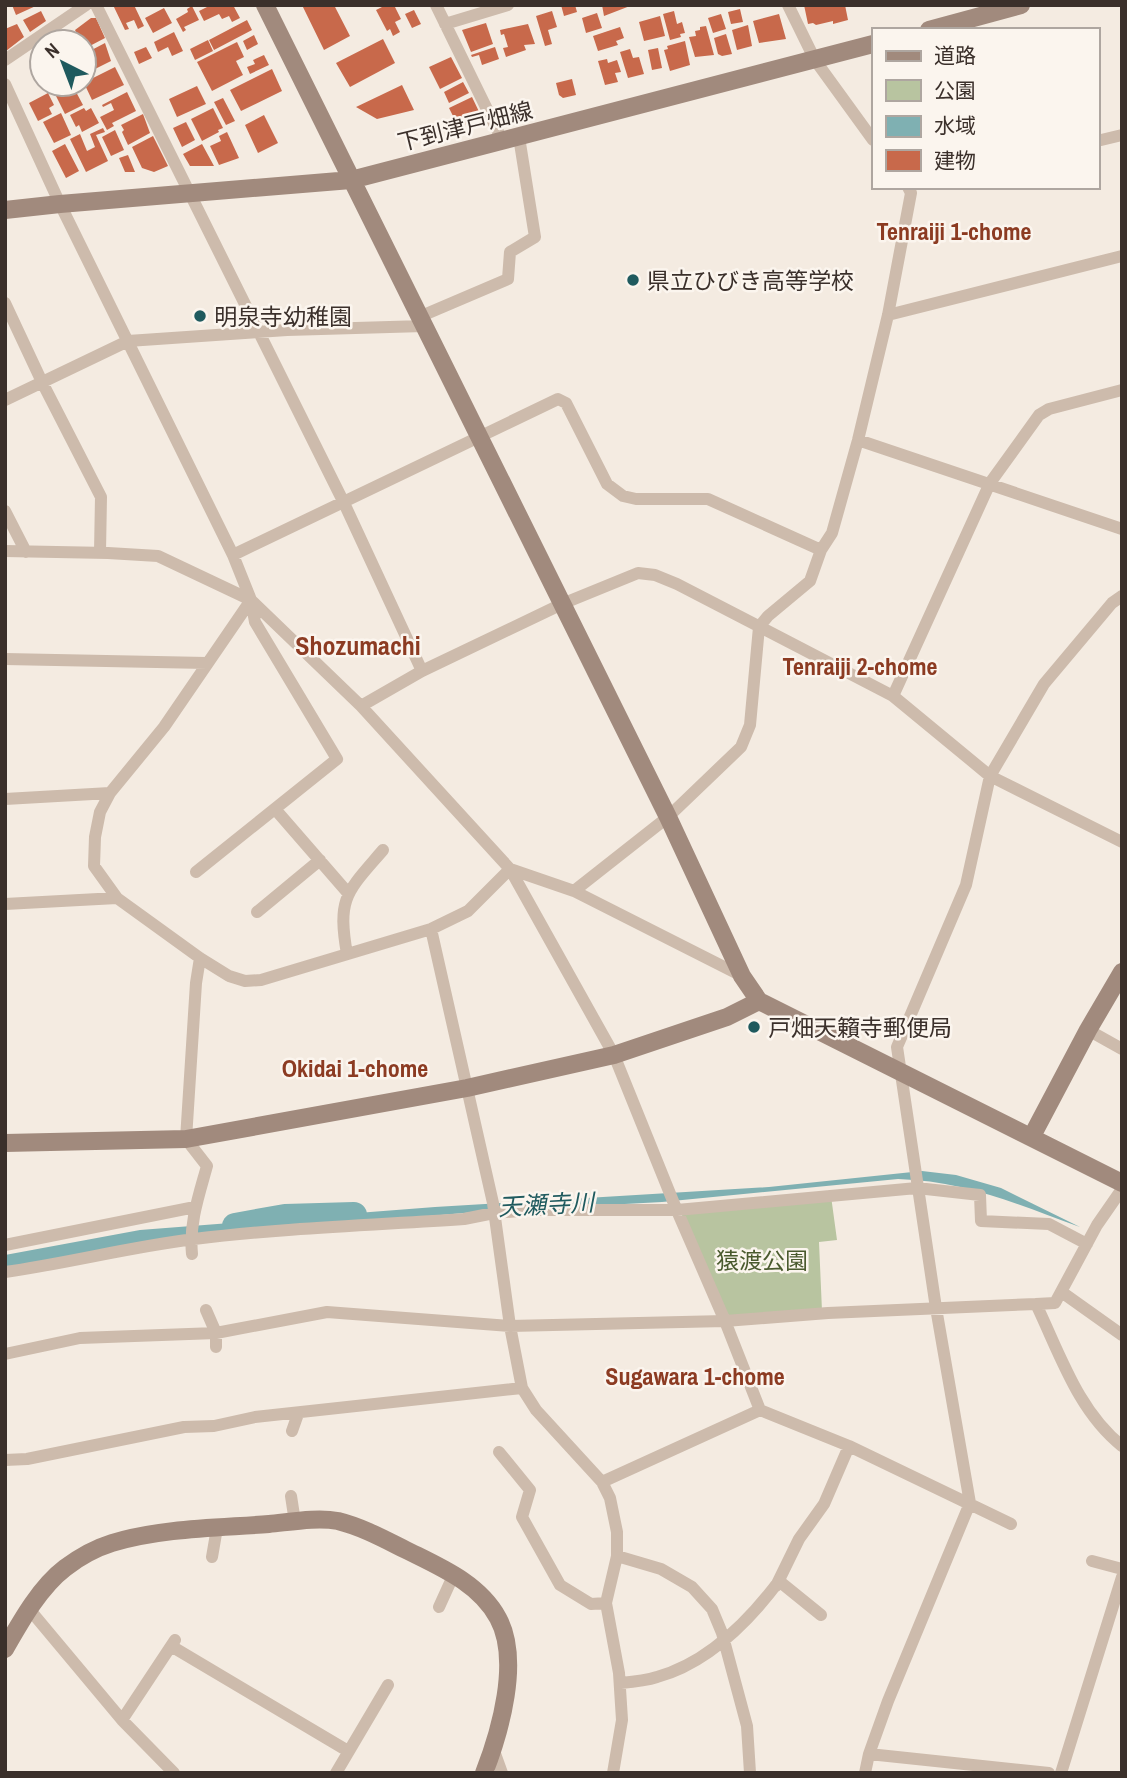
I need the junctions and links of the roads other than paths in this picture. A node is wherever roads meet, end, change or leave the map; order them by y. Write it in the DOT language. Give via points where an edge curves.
graph roads {
  1 [pos="86,5"];
  2 [pos="96,5"];
  3 [pos="265,5"];
  4 [pos="436,5"];
  5 [pos="508,5"];
  6 [pos="788,5"];
  7 [pos="1021,5"];
  8 [pos="445,24"];
  9 [pos="936,28"];
  10 [pos="872,44"];
  11 [pos="5,60"];
  12 [pos="815,60"];
  13 [pos="5,84"];
  14 [pos="1122,135"];
  15 [pos="872,139"];
  16 [pos="511,140"];
  17 [pos="1099,141"];
  18 [pos="351,180"];
  19 [pos="913,189"];
  20 [pos="190,195"];
  21 [pos="5,202"];
  22 [pos="60,204"];
  23 [pos="5,210"];
  24 [pos="1122,256"];
  25 [pos="5,303"];
  26 [pos="888,315"];
  27 [pos="421,321"];
  28 [pos="259,333"];
  29 [pos="128,341"];
  30 [pos="42,382"];
  31 [pos="1122,390"];
  32 [pos="5,400"];
  33 [pos="479,437"];
  34 [pos="858,440"];
  35 [pos="990,483"];
  36 [pos="344,503"];
  37 [pos="5,511"];
  38 [pos="1122,529"];
  39 [pos="821,550"];
  40 [pos="5,551"];
  41 [pos="26,552"];
  42 [pos="100,552"];
  43 [pos="233,555"];
  44 [pos="1122,596"];
  45 [pos="251,600"];
  46 [pos="562,604"];
  47 [pos="759,627"];
  48 [pos="5,659"];
  49 [pos="207,663"];
  50 [pos="422,671"];
  51 [pos="893,696"];
  52 [pos="361,706"];
  53 [pos="990,776"];
  54 [pos="110,793"];
  55 [pos="5,799"];
  56 [pos="275,809"];
  57 [pos="668,817"];
  58 [pos="1122,842"];
  59 [pos="383,850"];
  60 [pos="320,860"];
  61 [pos="510,869"];
  62 [pos="196,872"];
  63 [pos="574,891"];
  64 [pos="348,893"];
  65 [pos="117,898"];
  66 [pos="5,904"];
  67 [pos="257,912"];
  68 [pos="430,929"];
  69 [pos="347,954"];
  70 [pos="200,958"];
  71 [pos="1122,972"];
  72 [pos="742,976"];
  73 [pos="759,1001"];
  74 [pos="1088,1030"];
  75 [pos="1122,1049"];
  76 [pos="614,1055"];
  77 [pos="901,1071"];
  78 [pos="467,1088"];
  79 [pos="1032,1136"];
  80 [pos="186,1139"];
  81 [pos="5,1143"];
  82 [pos="1122,1183"];
  83 [pos="916,1186"];
  84 [pos="1122,1189"];
  85 [pos="195,1207"];
  86 [pos="493,1208"];
  87 [pos="676,1208"];
  88 [pos="191,1240"];
  89 [pos="1087,1244"];
  90 [pos="5,1245"];
  91 [pos="192,1254"];
  92 [pos="5,1272"];
  93 [pos="1063,1293"];
  94 [pos="1036,1304"];
  95 [pos="936,1308"];
  96 [pos="206,1310"];
  97 [pos="725,1321"];
  98 [pos="510,1325"];
  99 [pos="216,1333"];
  100 [pos="1122,1335"];
  101 [pos="216,1347"];
  102 [pos="5,1354"];
  103 [pos="522,1388"];
  104 [pos="760,1409"];
  105 [pos="298,1414"];
  106 [pos="292,1431"];
  107 [pos="849,1446"];
  108 [pos="1122,1446"];
  109 [pos="499,1452"];
  110 [pos="5,1460"];
  111 [pos="602,1482"];
  112 [pos="291,1496"];
  113 [pos="970,1503"];
  114 [pos="295,1522"];
  115 [pos="1011,1524"];
  116 [pos="217,1528"];
  117 [pos="617,1556"];
  118 [pos="212,1557"];
  119 [pos="1092,1561"];
  120 [pos="1122,1569"];
  121 [pos="454,1574"];
  122 [pos="1122,1577"];
  123 [pos="776,1586"];
  124 [pos="606,1603"];
  125 [pos="439,1607"];
  126 [pos="30,1610"];
  127 [pos="821,1615"];
  128 [pos="724,1640"];
  129 [pos="5,1648"];
  130 [pos="620,1683"];
  131 [pos="388,1685"];
  132 [pos="122,1720"];
  133 [pos="493,1748"];
  134 [pos="348,1751"];
  135 [pos="869,1754"];
  136 [pos="174,1773"];
  137 [pos="335,1773"];
  138 [pos="484,1773"];
  139 [pos="502,1773"];
  140 [pos="613,1773"];
  141 [pos="750,1773"];
  142 [pos="865,1773"];
  143 [pos="1049,1773"];
  144 [pos="1061,1773"];
  1 -- 11 [label="street"];
  2 -- 20 [label="street"];
  3 -- 18 [label="street"];
  4 -- 8 [label="street"];
  5 -- 8 [label="street"];
  6 -- 12 [label="street"];
  7 -- 9 [label="street"];
  8 -- 16 [label="street"];
  10 -- 12 [label="street, 下到津戸畑線"];
  12 -- 15 [label="street"];
  12 -- 16 [label="street, 下到津戸畑線"];
  13 -- 22 [label="street"];
  14 -- 17 [label="street"];
  16 -- 18 [label="street, 下到津戸畑線"];
  16 -- 27 [label="street" via="535,237 510,252 508,279"];
  18 -- 20 [label="street, 下到津戸畑線"];
  18 -- 27 [label="street"];
  19 -- 26 [label="street"];
  20 -- 22 [label="street, 下到津戸畑線"];
  20 -- 28 [label="street"];
  21 -- 22 [label="street, 下到津戸畑線"];
  22 -- 23 [label="street, 下到津戸畑線"];
  22 -- 29 [label="street"];
  24 -- 26 [label="street"];
  25 -- 30 [label="street"];
  26 -- 34 [label="street"];
  27 -- 28 [label="street"];
  27 -- 33 [label="street"];
  28 -- 29 [label="street"];
  28 -- 36 [label="street"];
  29 -- 30 [label="street"];
  29 -- 43 [label="street"];
  30 -- 32 [label="street"];
  30 -- 42 [label="street" via="101,497"];
  31 -- 35 [label="street" via="1039,415"];
  33 -- 36 [label="street"];
  33 -- 39 [label="street" via="558,399 566,403 607,484 623,496 708,499"];
  33 -- 46 [label="street"];
  34 -- 35 [label="street"];
  34 -- 39 [label="street" via="832,533"];
  35 -- 38 [label="street"];
  35 -- 51 [label="street"];
  36 -- 43 [label="street"];
  36 -- 50 [label="street"];
  37 -- 41 [label="street"];
  39 -- 47 [label="street" via="810,581"];
  40 -- 41 [label="street"];
  41 -- 42 [label="street"];
  42 -- 45 [label="street" via="158,556"];
  43 -- 45 [label="street"];
  44 -- 53 [label="street" via="1044,684"];
  45 -- 49 [label="street"];
  45 -- 52 [label="street"];
  45 -- 56 [label="street" via="255,622 337,759"];
  46 -- 47 [label="street" via="638,573 677,584"];
  46 -- 50 [label="street"];
  46 -- 57 [label="street"];
  47 -- 51 [label="street"];
  47 -- 57 [label="street" via="751,725 741,747"];
  48 -- 49 [label="street"];
  49 -- 54 [label="street" via="164,727"];
  50 -- 52 [label="street"];
  51 -- 53 [label="street"];
  52 -- 61 [label="street"];
  53 -- 58 [label="street"];
  53 -- 77 [label="street" via="966,885 897,1047"];
  54 -- 55 [label="street"];
  54 -- 65 [label="street" via="100,813 94,866"];
  56 -- 60 [label="street"];
  56 -- 62 [label="street"];
  57 -- 63 [label="street"];
  57 -- 72 [label="street"];
  59 -- 64 [label="street"];
  60 -- 64 [label="street"];
  60 -- 67 [label="street"];
  61 -- 63 [label="street"];
  61 -- 68 [label="street" via="468,911"];
  61 -- 76 [label="street"];
  63 -- 72 [label="street"];
  64 -- 69 [label="street" via="343,931"];
  65 -- 66 [label="street"];
  65 -- 70 [label="street"];
  68 -- 69 [label="street"];
  68 -- 78 [label="street"];
  69 -- 70 [label="street" via="245,981"];
  70 -- 80 [label="street"];
  71 -- 74 [label="street"];
  72 -- 73 [label="street"];
  73 -- 76 [label="street" via="727,1017"];
  73 -- 77 [label="street"];
  74 -- 75 [label="street"];
  74 -- 79 [label="street"];
  76 -- 78 [label="street"];
  76 -- 87 [label="street"];
  77 -- 79 [label="street"];
  77 -- 83 [label="street"];
  78 -- 80 [label="street"];
  78 -- 86 [label="street"];
  79 -- 82 [label="street"];
  80 -- 81 [label="street"];
  80 -- 85 [label="street" via="207,1166"];
  83 -- 87 [label="street"];
  83 -- 89 [label="street" via="980,1195 981,1221 1049,1224"];
  83 -- 95 [label="street"];
  84 -- 89 [label="street"];
  85 -- 88 [label="street"];
  85 -- 90 [label="street"];
  86 -- 87 [label="street"];
  86 -- 88 [label="street" via="464,1219"];
  86 -- 98 [label="street"];
  87 -- 97 [label="street"];
  88 -- 91 [label="street"];
  88 -- 92 [label="street"];
  89 -- 93 [label="street"];
  93 -- 94 [label="street" via="1055,1303"];
  93 -- 100 [label="street"];
  94 -- 95 [label="street"];
  94 -- 108 [label="street" via="1086,1408"];
  95 -- 97 [label="street"];
  95 -- 113 [label="street"];
  96 -- 99 [label="street"];
  97 -- 98 [label="street"];
  97 -- 104 [label="street"];
  98 -- 99 [label="street" via="327,1312"];
  98 -- 103 [label="street"];
  99 -- 101 [label="street"];
  99 -- 102 [label="street" via="80,1338"];
  103 -- 105 [label="street"];
  103 -- 111 [label="street" via="536,1410"];
  104 -- 107 [label="street"];
  104 -- 111 [label="street"];
  105 -- 106 [label="street"];
  105 -- 110 [label="street" via="215,1422"];
  107 -- 113 [label="street"];
  107 -- 123 [label="street" via="824,1504 799,1539"];
  109 -- 124 [label="street" via="530,1490 522,1517 560,1585 591,1604"];
  111 -- 117 [label="street" via="617,1532"];
  112 -- 114 [label="street"];
  113 -- 115 [label="street"];
  113 -- 135 [label="street"];
  114 -- 116 [label="street"];
  114 -- 121 [label="street" via="336,1521 368,1531"];
  116 -- 118 [label="street"];
  116 -- 126 [label="street" via="111,1543 65,1568"];
  117 -- 124 [label="street"];
  117 -- 128 [label="street" via="661,1569 692,1587 712,1609"];
  119 -- 120 [label="street"];
  121 -- 125 [label="street"];
  121 -- 133 [label="street" via="480,1594 498,1618 506,1640 508,1676"];
  122 -- 144 [label="street"];
  123 -- 127 [label="street" via="779,1581"];
  123 -- 128 [label="street"];
  124 -- 130 [label="street"];
  126 -- 129 [label="street"];
  126 -- 132 [label="street"];
  128 -- 130 [label="street" via="670,1673"];
  128 -- 141 [label="street" via="747,1726"];
  130 -- 140 [label="street" via="622,1720"];
  131 -- 134 [label="street"];
  132 -- 134 [label="street" via="173,1643"];
  132 -- 136 [label="street"];
  133 -- 138 [label="street"];
  133 -- 139 [label="street"];
  134 -- 137 [label="street"];
  135 -- 142 [label="street"];
  135 -- 143 [label="street"];
}
